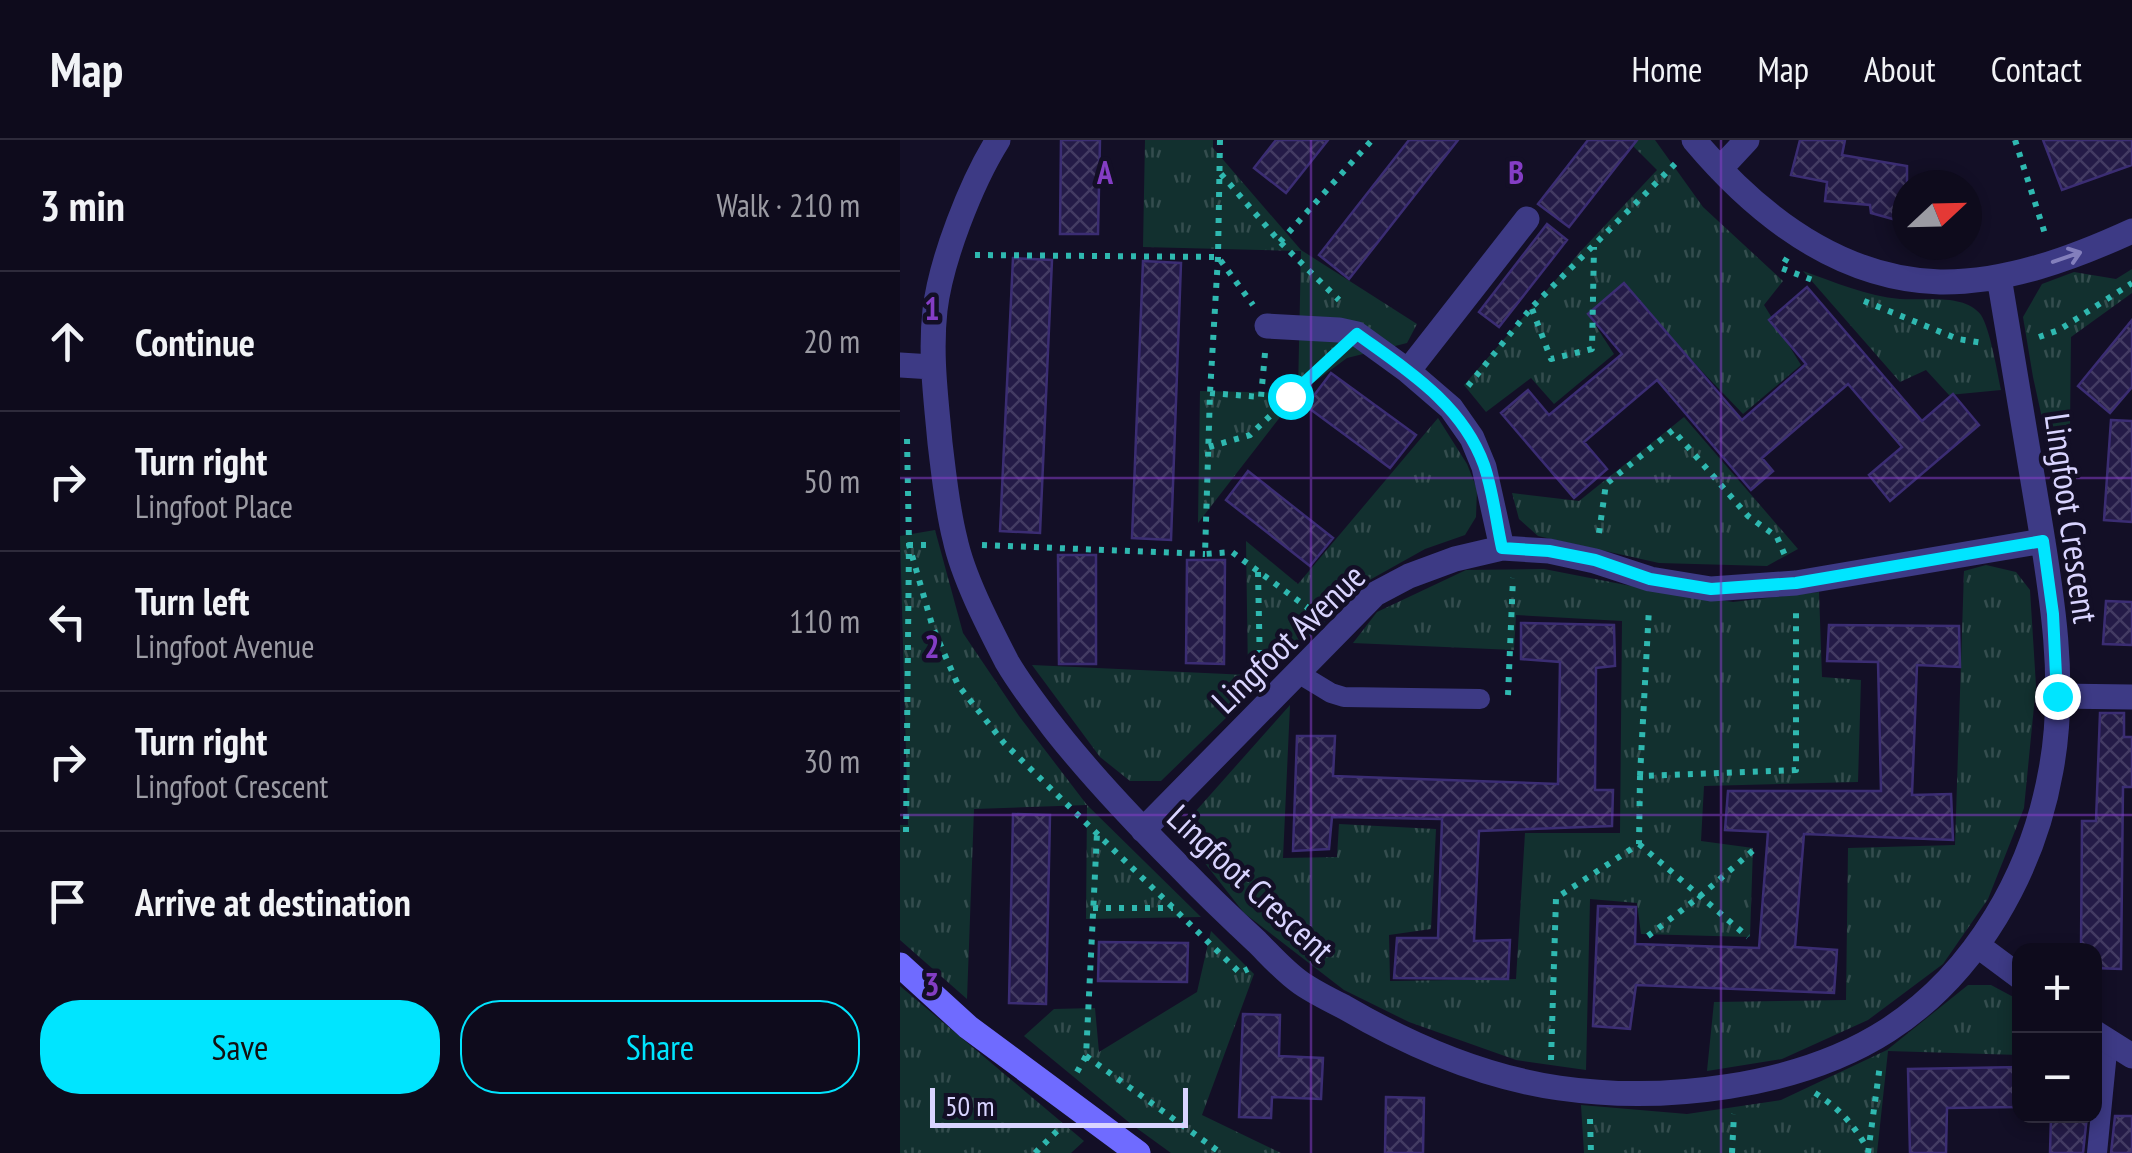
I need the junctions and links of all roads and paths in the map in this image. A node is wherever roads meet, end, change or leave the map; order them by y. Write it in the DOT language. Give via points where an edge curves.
graph roads {
  1 [pos="998,140"];
  2 [pos="1220,140"];
  3 [pos="1372,140"];
  4 [pos="1747,140"];
  5 [pos="2015,140"];
  6 [pos="1695,141"];
  7 [pos="1720,169"];
  8 [pos="1220,173"];
  9 [pos="1526,219"];
  10 [pos="2132,232"];
  11 [pos="1280,242"];
  12 [pos="1594,244"];
  13 [pos="949,255"];
  14 [pos="1218,257"];
  15 [pos="2054,262"];
  16 [pos="2000,277"];
  17 [pos="1531,308"];
  18 [pos="1267,326"];
  19 [pos="1357,334"];
  20 [pos="900,365"];
  21 [pos="932,366"];
  22 [pos="1408,371"];
  23 [pos="1210,393"];
  24 [pos="1290,396"];
  25 [pos="1261,397"];
  26 [pos="1451,408"];
  27 [pos="1209,447"];
  28 [pos="2043,541"];
  29 [pos="1508,548"];
  30 [pos="1595,560"];
  31 [pos="1258,571"];
  32 [pos="1650,579"];
  33 [pos="1796,583"];
  34 [pos="1340,632"];
  35 [pos="1298,673"];
  36 [pos="2057,696"];
  37 [pos="2132,696"];
  38 [pos="1480,700"];
  39 [pos="1260,712"];
  40 [pos="1640,776"];
  41 [pos="1143,830"];
  42 [pos="1097,832"];
  43 [pos="1640,844"];
  44 [pos="1756,848"];
  45 [pos="1699,897"];
  46 [pos="1093,908"];
  47 [pos="1174,908"];
  48 [pos="1648,936"];
  49 [pos="1748,937"];
  50 [pos="1976,945"];
  51 [pos="900,965"];
  52 [pos="2012,971"];
  53 [pos="1884,1033"];
  54 [pos="2102,1038"];
  55 [pos="1086,1056"];
  56 [pos="2132,1056"];
  57 [pos="1784,1074"];
  58 [pos="1550,1087"];
  59 [pos="1062,1096"];
  60 [pos="2097,1123"];
  61 [pos="1868,1151"];
  62 [pos="1138,1153"];
  63 [pos="1220,1153"];
  64 [pos="2096,1153"];
  1 -- 13 [label="street, Lingfoot Crescent"];
  2 -- 8 [label="path"];
  3 -- 11 [label="path"];
  4 -- 7 [label="street"];
  5 -- 15 [label="path"];
  6 -- 7 [label="street"];
  6 -- 12 [label="path"];
  7 -- 16 [label="street" via="1778,222 1852,264 1940,282"];
  8 -- 11 [label="path"];
  8 -- 14 [label="path"];
  9 -- 22 [label="street"];
  15 -- 10 [label="street, one-way"];
  11 -- 19 [label="path" via="1357,318"];
  12 -- 17 [label="path"];
  12 -- 17 [label="path" via="1592,349 1551,359"];
  13 -- 14 [label="path"];
  13 -- 21 [label="street, Lingfoot Crescent" via="936,304"];
  14 -- 18 [label="path"];
  14 -- 23 [label="path"];
  15 -- 16 [label="street"];
  16 -- 28 [label="street, Lingfoot Crescent"];
  17 -- 26 [label="path"];
  18 -- 19 [label="street"];
  18 -- 25 [label="path"];
  19 -- 22 [label="street"];
  19 -- 24 [label="path"];
  20 -- 21 [label="street"];
  21 -- 41 [label="street, Lingfoot Crescent" via="956,544 980,606 1040,710"];
  22 -- 26 [label="street"];
  23 -- 25 [label="path"];
  23 -- 27 [label="path"];
  24 -- 25 [label="path"];
  24 -- 27 [label="path" via="1250,434"];
  26 -- 29 [label="street" via="1484,467"];
  27 -- 31 [label="path" via="1205,554 1232,552"];
  28 -- 33 [label="street, Lingfoot Avenue"];
  28 -- 36 [label="street, Lingfoot Crescent"];
  29 -- 30 [label="street, Lingfoot Avenue"];
  29 -- 34 [label="street, Lingfoot Avenue" via="1409,576 1376,594"];
  29 -- 38 [label="path" via="1508,703"];
  30 -- 32 [label="street, Lingfoot Avenue"];
  30 -- 33 [label="path" via="1606,484 1673,430 1748,516 1777,537"];
  31 -- 34 [label="path"];
  31 -- 39 [label="path"];
  32 -- 33 [label="street, Lingfoot Avenue" via="1711,589"];
  32 -- 40 [label="path"];
  33 -- 40 [label="path" via="1796,770"];
  34 -- 35 [label="street, Lingfoot Avenue"];
  35 -- 38 [label="lane" via="1344,697"];
  35 -- 39 [label="street, Lingfoot Avenue"];
  36 -- 37 [label="street"];
  36 -- 50 [label="street, Lingfoot Crescent" via="2053,764 2040,820 2021,872"];
  39 -- 41 [label="street, Lingfoot Avenue"];
  40 -- 43 [label="path"];
  41 -- 58 [label="street, Lingfoot Crescent" via="1298,982 1436,1054"];
  42 -- 46 [label="path"];
  43 -- 45 [label="path"];
  43 -- 58 [label="path" via="1556,898"];
  44 -- 45 [label="path"];
  45 -- 48 [label="path"];
  45 -- 49 [label="path"];
  46 -- 47 [label="path"];
  46 -- 55 [label="path"];
  50 -- 52 [label="street"];
  50 -- 53 [label="street, Lingfoot Crescent" via="1943,984"];
  51 -- 59 [label="main road" via="968,1027"];
  53 -- 57 [label="street, Lingfoot Crescent"];
  53 -- 61 [label="path"];
  54 -- 56 [label="street"];
  55 -- 59 [label="path"];
  55 -- 63 [label="path"];
  57 -- 58 [label="street, Lingfoot Crescent" via="1669,1093"];
  57 -- 61 [label="path" via="1852,1122"];
  59 -- 62 [label="main road"];
  60 -- 64 [label="lane"];
}
